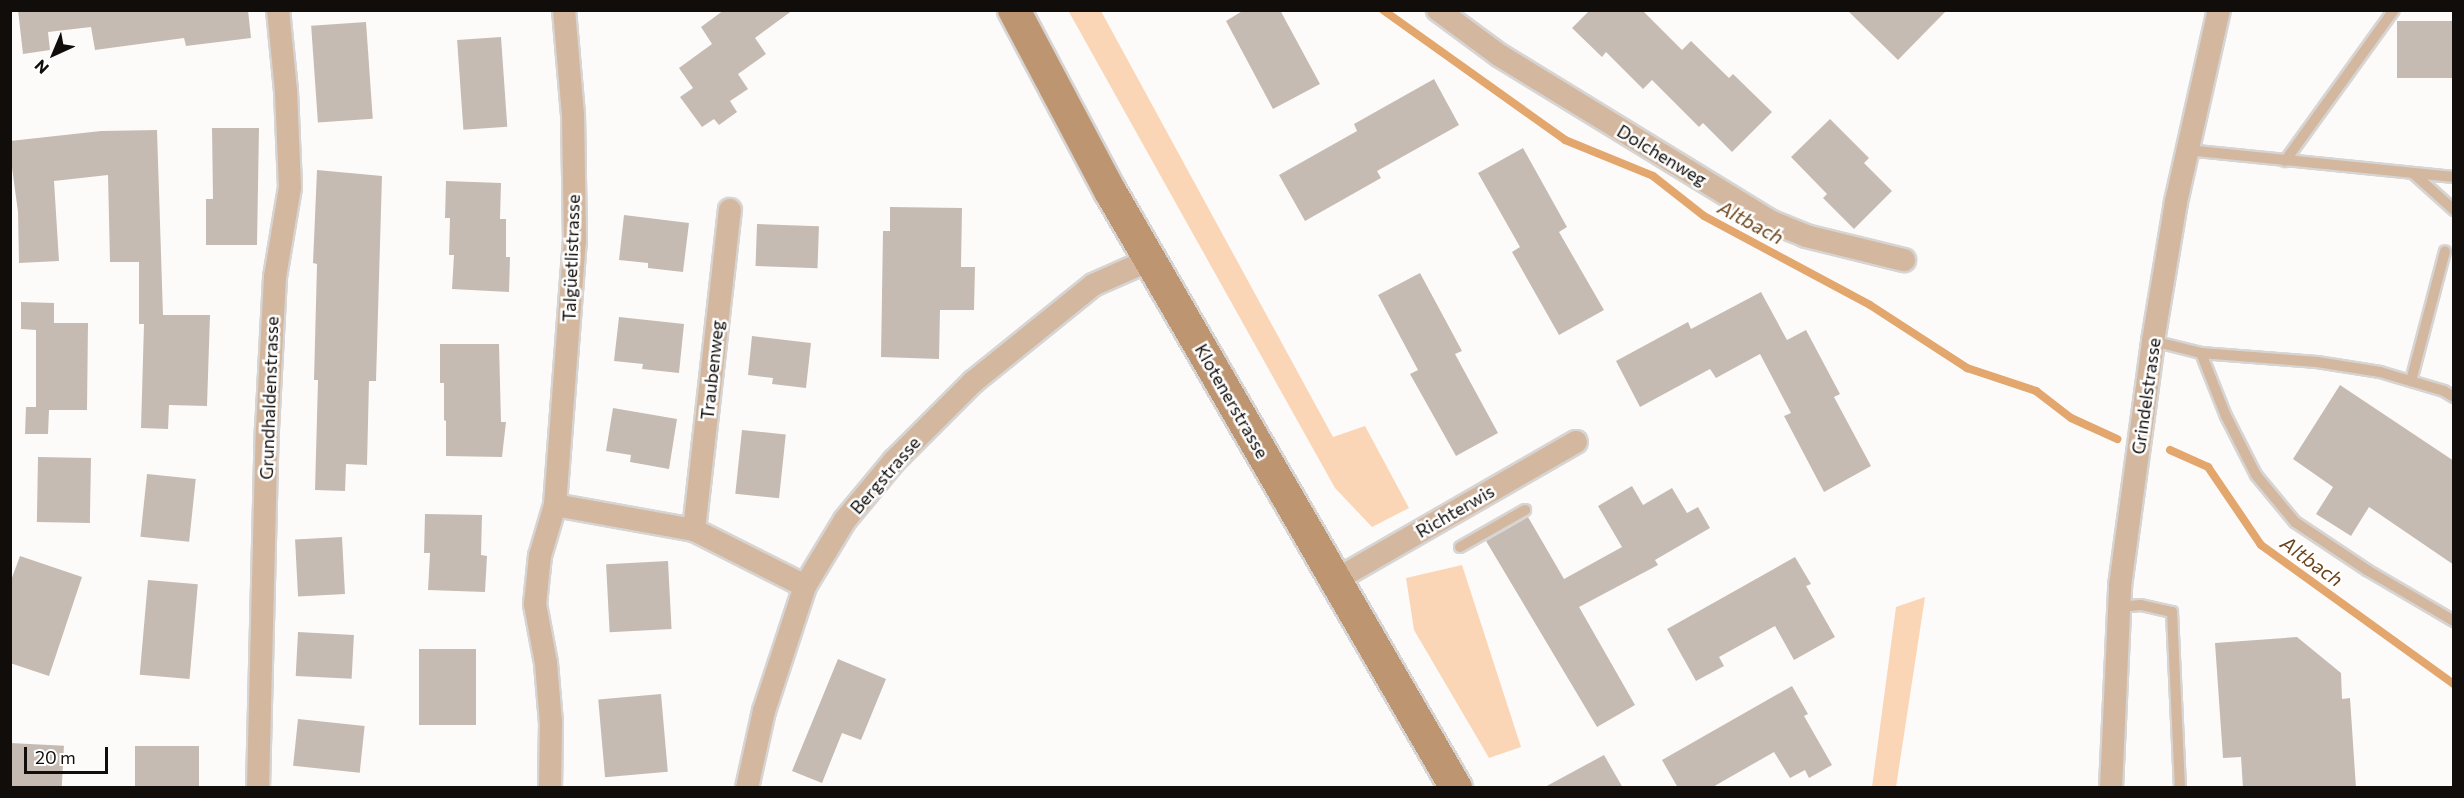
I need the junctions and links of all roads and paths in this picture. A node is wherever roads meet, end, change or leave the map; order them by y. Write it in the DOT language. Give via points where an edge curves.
graph roads {
  1 [pos="278,10"];
  2 [pos="564,10"];
  3 [pos="1014,10"];
  4 [pos="1438,10"];
  5 [pos="2219,10"];
  6 [pos="2394,10"];
  7 [pos="2187,150"];
  8 [pos="2285,161"];
  9 [pos="2414,173"];
  10 [pos="2454,177"];
  11 [pos="730,210"];
  12 [pos="2454,210"];
  13 [pos="2445,251"];
  14 [pos="1152,259"];
  15 [pos="1904,260"];
  16 [pos="2153,341"];
  17 [pos="2201,353"];
  18 [pos="2411,381"];
  19 [pos="2454,397"];
  20 [pos="1576,442"];
  21 [pos="555,505"];
  22 [pos="1525,510"];
  23 [pos="694,530"];
  24 [pos="1460,547"];
  25 [pos="1334,581"];
  26 [pos="805,586"];
  27 [pos="2119,607"];
  28 [pos="2454,621"];
  29 [pos="258,788"];
  30 [pos="550,788"];
  31 [pos="747,788"];
  32 [pos="1456,788"];
  33 [pos="2111,788"];
  34 [pos="2180,788"];
  1 -- 29 [label="street, Grundhaldenstrasse" via="290,187 275,277"];
  2 -- 21 [label="street, Talgüetlistrasse" via="573,115 574,241"];
  3 -- 14 [label="main road, Klotenerstrasse" via="1110,191"];
  4 -- 15 [label="street, Dolchenweg" via="1499,55 1772,222 1806,236"];
  5 -- 7 [label="street, Grindelstrasse"];
  6 -- 8 [label="lane"];
  7 -- 8 [label="lane"];
  7 -- 16 [label="street, Grindelstrasse"];
  8 -- 9 [label="lane"];
  9 -- 10 [label="lane"];
  9 -- 12 [label="lane"];
  11 -- 23 [label="street, Traubenweg"];
  13 -- 18 [label="lane"];
  14 -- 25 [label="main road, Klotenerstrasse"];
  14 -- 26 [label="street, Bergstrasse" via="1093,285 973,382 886,470 845,520"];
  16 -- 17 [label="lane"];
  16 -- 27 [label="street, Grindelstrasse"];
  17 -- 18 [label="lane" via="2317,362"];
  17 -- 28 [label="lane" via="2256,476 2295,522"];
  18 -- 19 [label="lane"];
  20 -- 25 [label="street, Richterwis"];
  21 -- 23 [label="street"];
  21 -- 30 [label="street, Talgüetlistrasse" via="540,556 536,604 550,713"];
  22 -- 24 [label="lane"];
  23 -- 26 [label="street"];
  25 -- 32 [label="main road, Klotenerstrasse"];
  26 -- 31 [label="street, Bergstrasse" via="764,711"];
  27 -- 33 [label="street, Grindelstrasse"];
  27 -- 34 [label="lane" via="2141,605 2172,612"];
}
